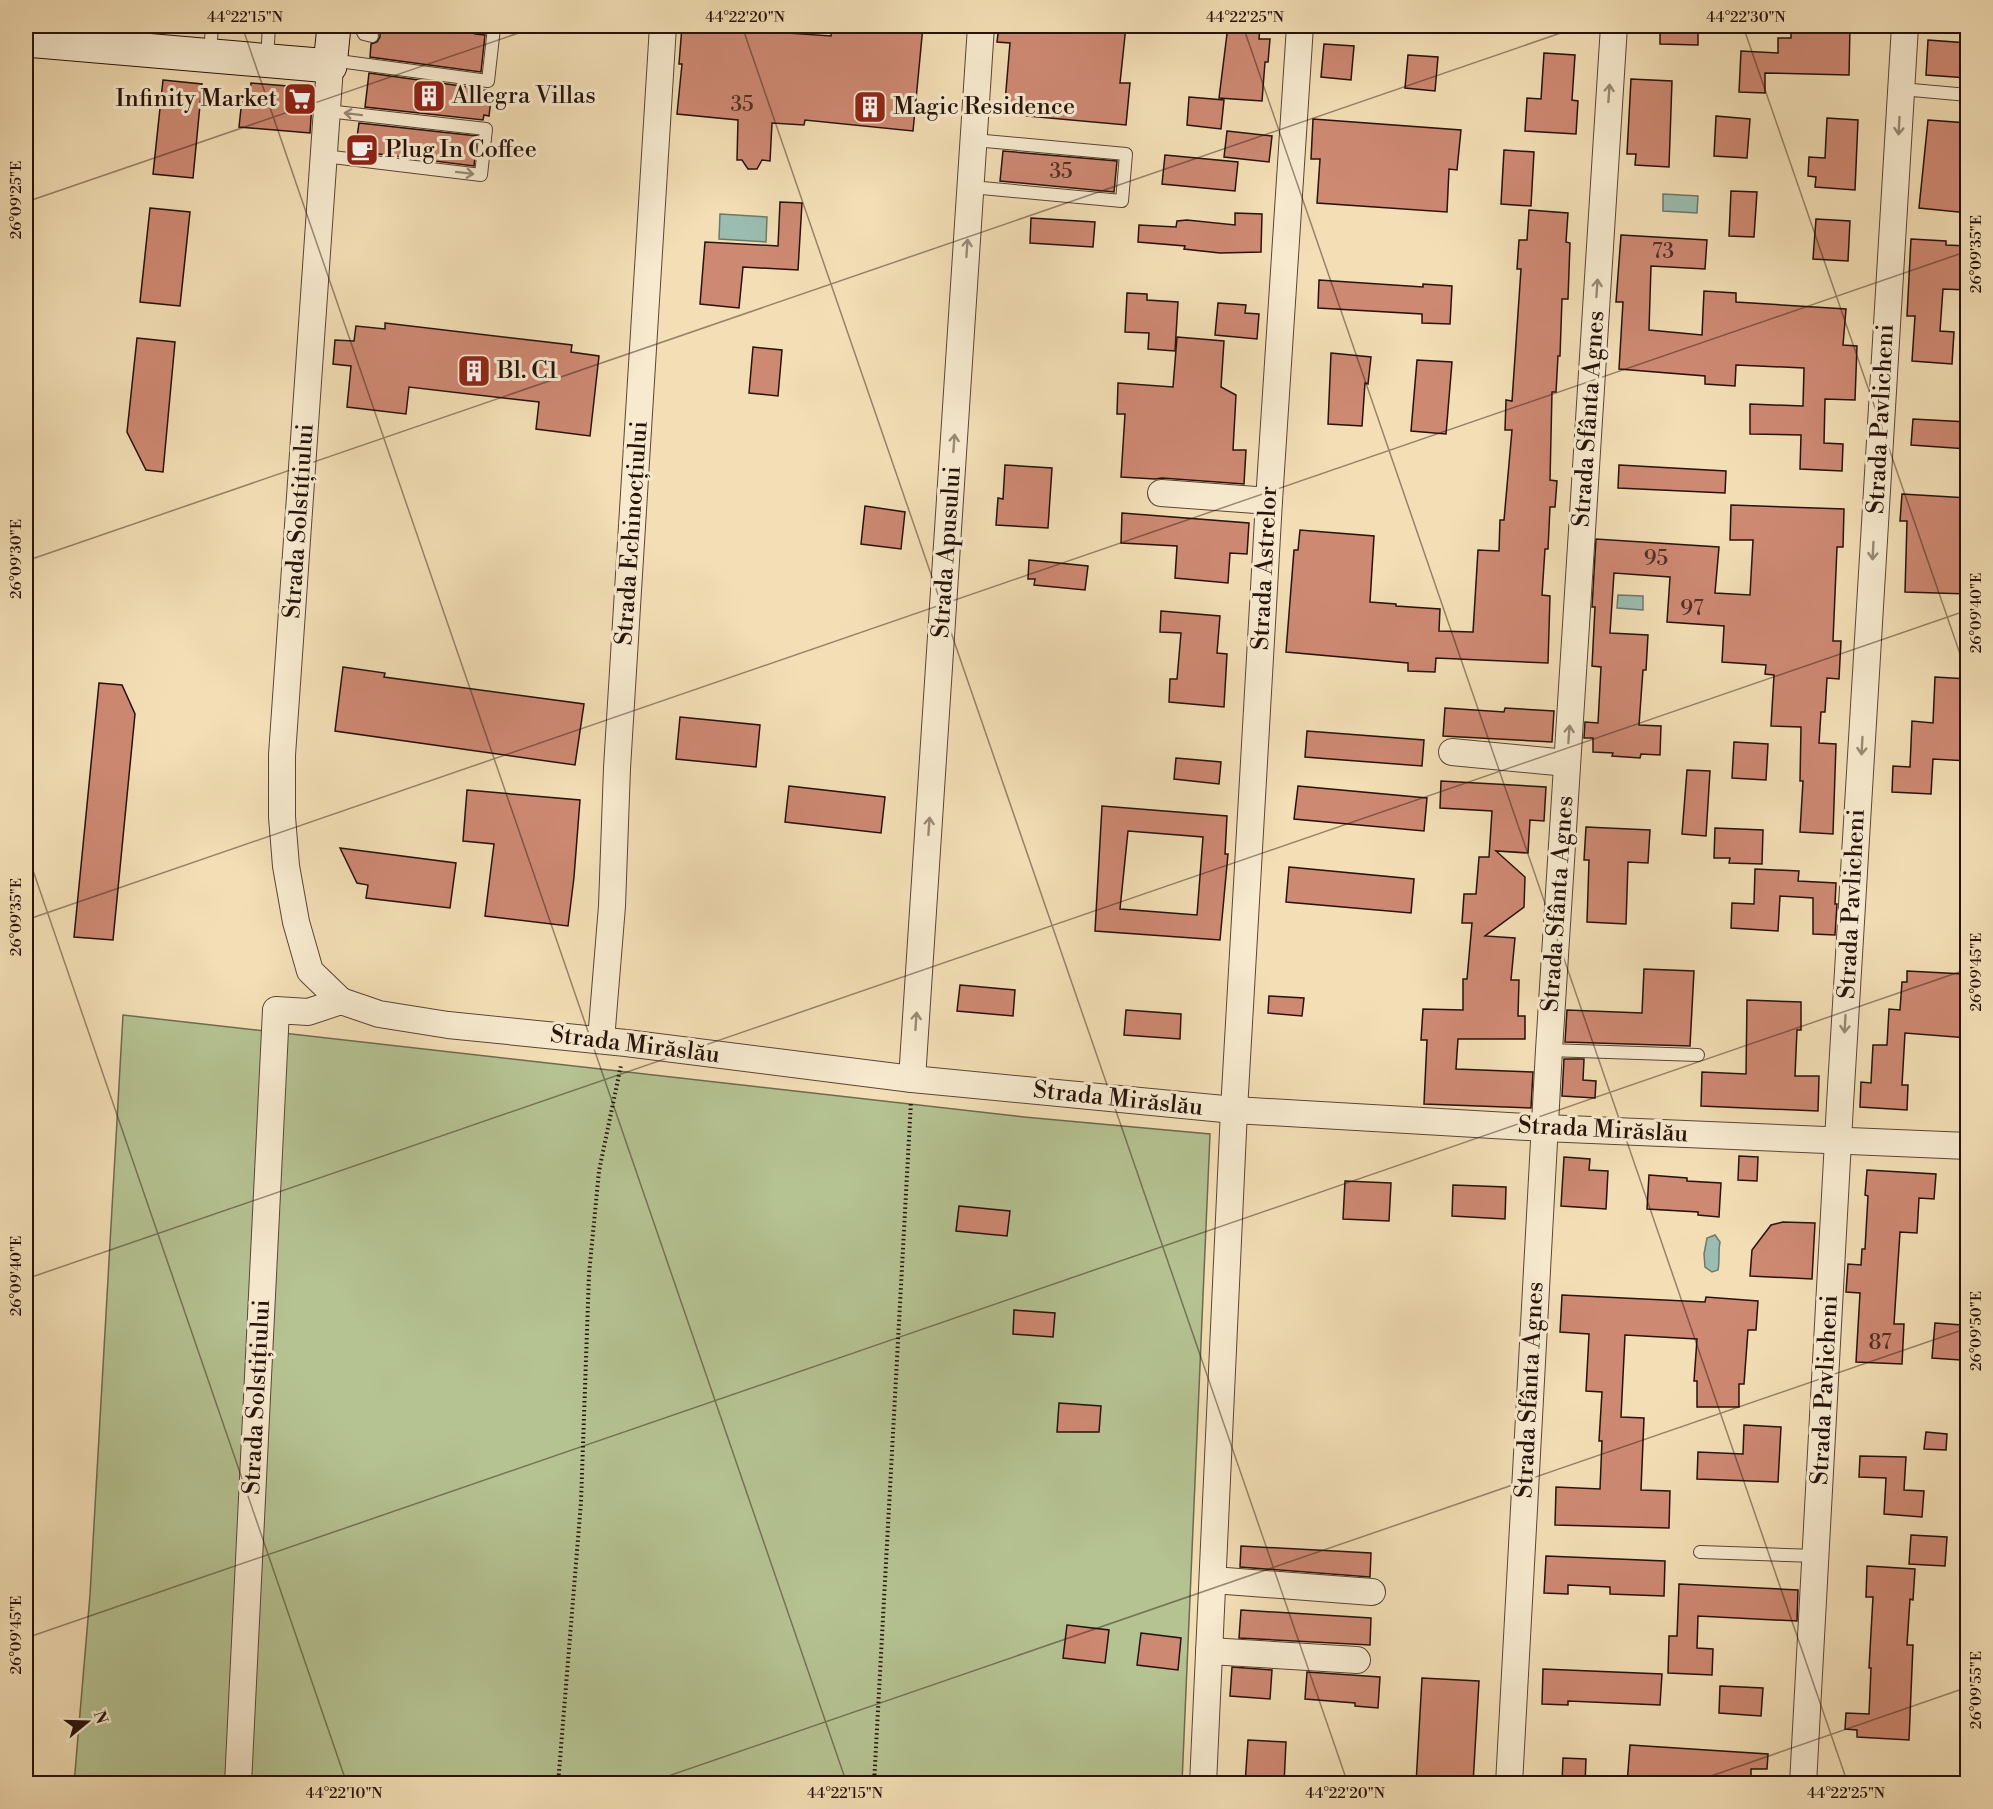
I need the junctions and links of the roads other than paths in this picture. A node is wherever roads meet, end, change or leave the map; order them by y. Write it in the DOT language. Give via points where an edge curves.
graph roads {
  1 [pos="269,26"];
  2 [pos="334,26"];
  3 [pos="360,26"];
  4 [pos="476,26"];
  5 [pos="663,26"];
  6 [pos="981,26"];
  7 [pos="1300,26"];
  8 [pos="1614,26"];
  9 [pos="1905,26"];
  10 [pos="372,36"];
  11 [pos="26,40"];
  12 [pos="211,40"];
  13 [pos="267,60"];
  14 [pos="331,63"];
  15 [pos="1901,89"];
  16 [pos="1968,95"];
  17 [pos="327,111"];
  18 [pos="974,140"];
  19 [pos="324,156"];
  20 [pos="971,188"];
  21 [pos="1161,493"];
  22 [pos="1269,501"];
  23 [pos="1452,752"];
  24 [pos="1567,763"];
  25 [pos="341,1001"];
  26 [pos="601,1040"];
  27 [pos="1549,1050"];
  28 [pos="1698,1055"];
  29 [pos="912,1079"];
  30 [pos="1234,1110"];
  31 [pos="1544,1128"];
  32 [pos="1838,1140"];
  33 [pos="1968,1146"];
  34 [pos="1700,1552"];
  35 [pos="1816,1556"];
  36 [pos="1212,1580"];
  37 [pos="1372,1592"];
  38 [pos="1209,1651"];
  39 [pos="1358,1660"];
  40 [pos="238,1784"];
  41 [pos="1203,1784"];
  42 [pos="1509,1784"];
  43 [pos="1803,1784"];
  1 -- 13 [label="lane"];
  2 -- 14 [label="street, Strada Solstițiului"];
  3 -- 10 [label="lane" via="364,34"];
  4 -- 14 [label="lane" via="494,28 488,81"];
  5 -- 26 [label="street, Strada Echinocțiului"];
  6 -- 18 [label="street, Strada Apusului"];
  7 -- 22 [label="street, Strada Astrelor"];
  24 -- 8 [label="street, Strada Sfânta Agnes, one-way"];
  9 -- 15 [label="street, Strada Pavlicheni"];
  11 -- 12 [label="street"];
  12 -- 13 [label="street"];
  13 -- 14 [label="street"];
  14 -- 17 [label="street, Strada Solstițiului"];
  15 -- 16 [label="lane"];
  15 -- 32 [label="street, Strada Pavlicheni, one-way"];
  17 -- 19 [label="street, Strada Solstițiului"];
  19 -- 17 [label="lane, one-way" via="481,175 486,129"];
  18 -- 20 [label="street, Strada Apusului"];
  18 -- 20 [label="lane" via="1126,154 1122,201"];
  19 -- 25 [label="street, Strada Solstițiului" via="282,755 282,817 285,866 310,971"];
  29 -- 20 [label="street, Strada Apusului, one-way"];
  21 -- 22 [label="street"];
  22 -- 30 [label="street, Strada Astrelor"];
  23 -- 24 [label="street"];
  24 -- 27 [label="street, Strada Sfânta Agnes"];
  25 -- 26 [label="street, Strada Mirăslău" via="379,1014 448,1025"];
  25 -- 40 [label="street, Strada Solstițiului" via="308,1012 276,1010"];
  26 -- 29 [label="street, Strada Mirăslău"];
  27 -- 28 [label="lane"];
  27 -- 31 [label="street, Strada Sfânta Agnes"];
  29 -- 30 [label="street, Strada Mirăslău"];
  30 -- 31 [label="street, Strada Mirăslău"];
  30 -- 36 [label="street, Strada Astrelor"];
  31 -- 32 [label="street, Strada Mirăslău"];
  31 -- 42 [label="street, Strada Sfânta Agnes"];
  32 -- 33 [label="street, Strada Mirăslău"];
  32 -- 35 [label="street, Strada Pavlicheni"];
  34 -- 35 [label="lane"];
  35 -- 43 [label="street, Strada Pavlicheni"];
  36 -- 37 [label="street"];
  36 -- 38 [label="street, Strada Astrelor"];
  38 -- 39 [label="street"];
  38 -- 41 [label="street, Strada Astrelor"];
}
